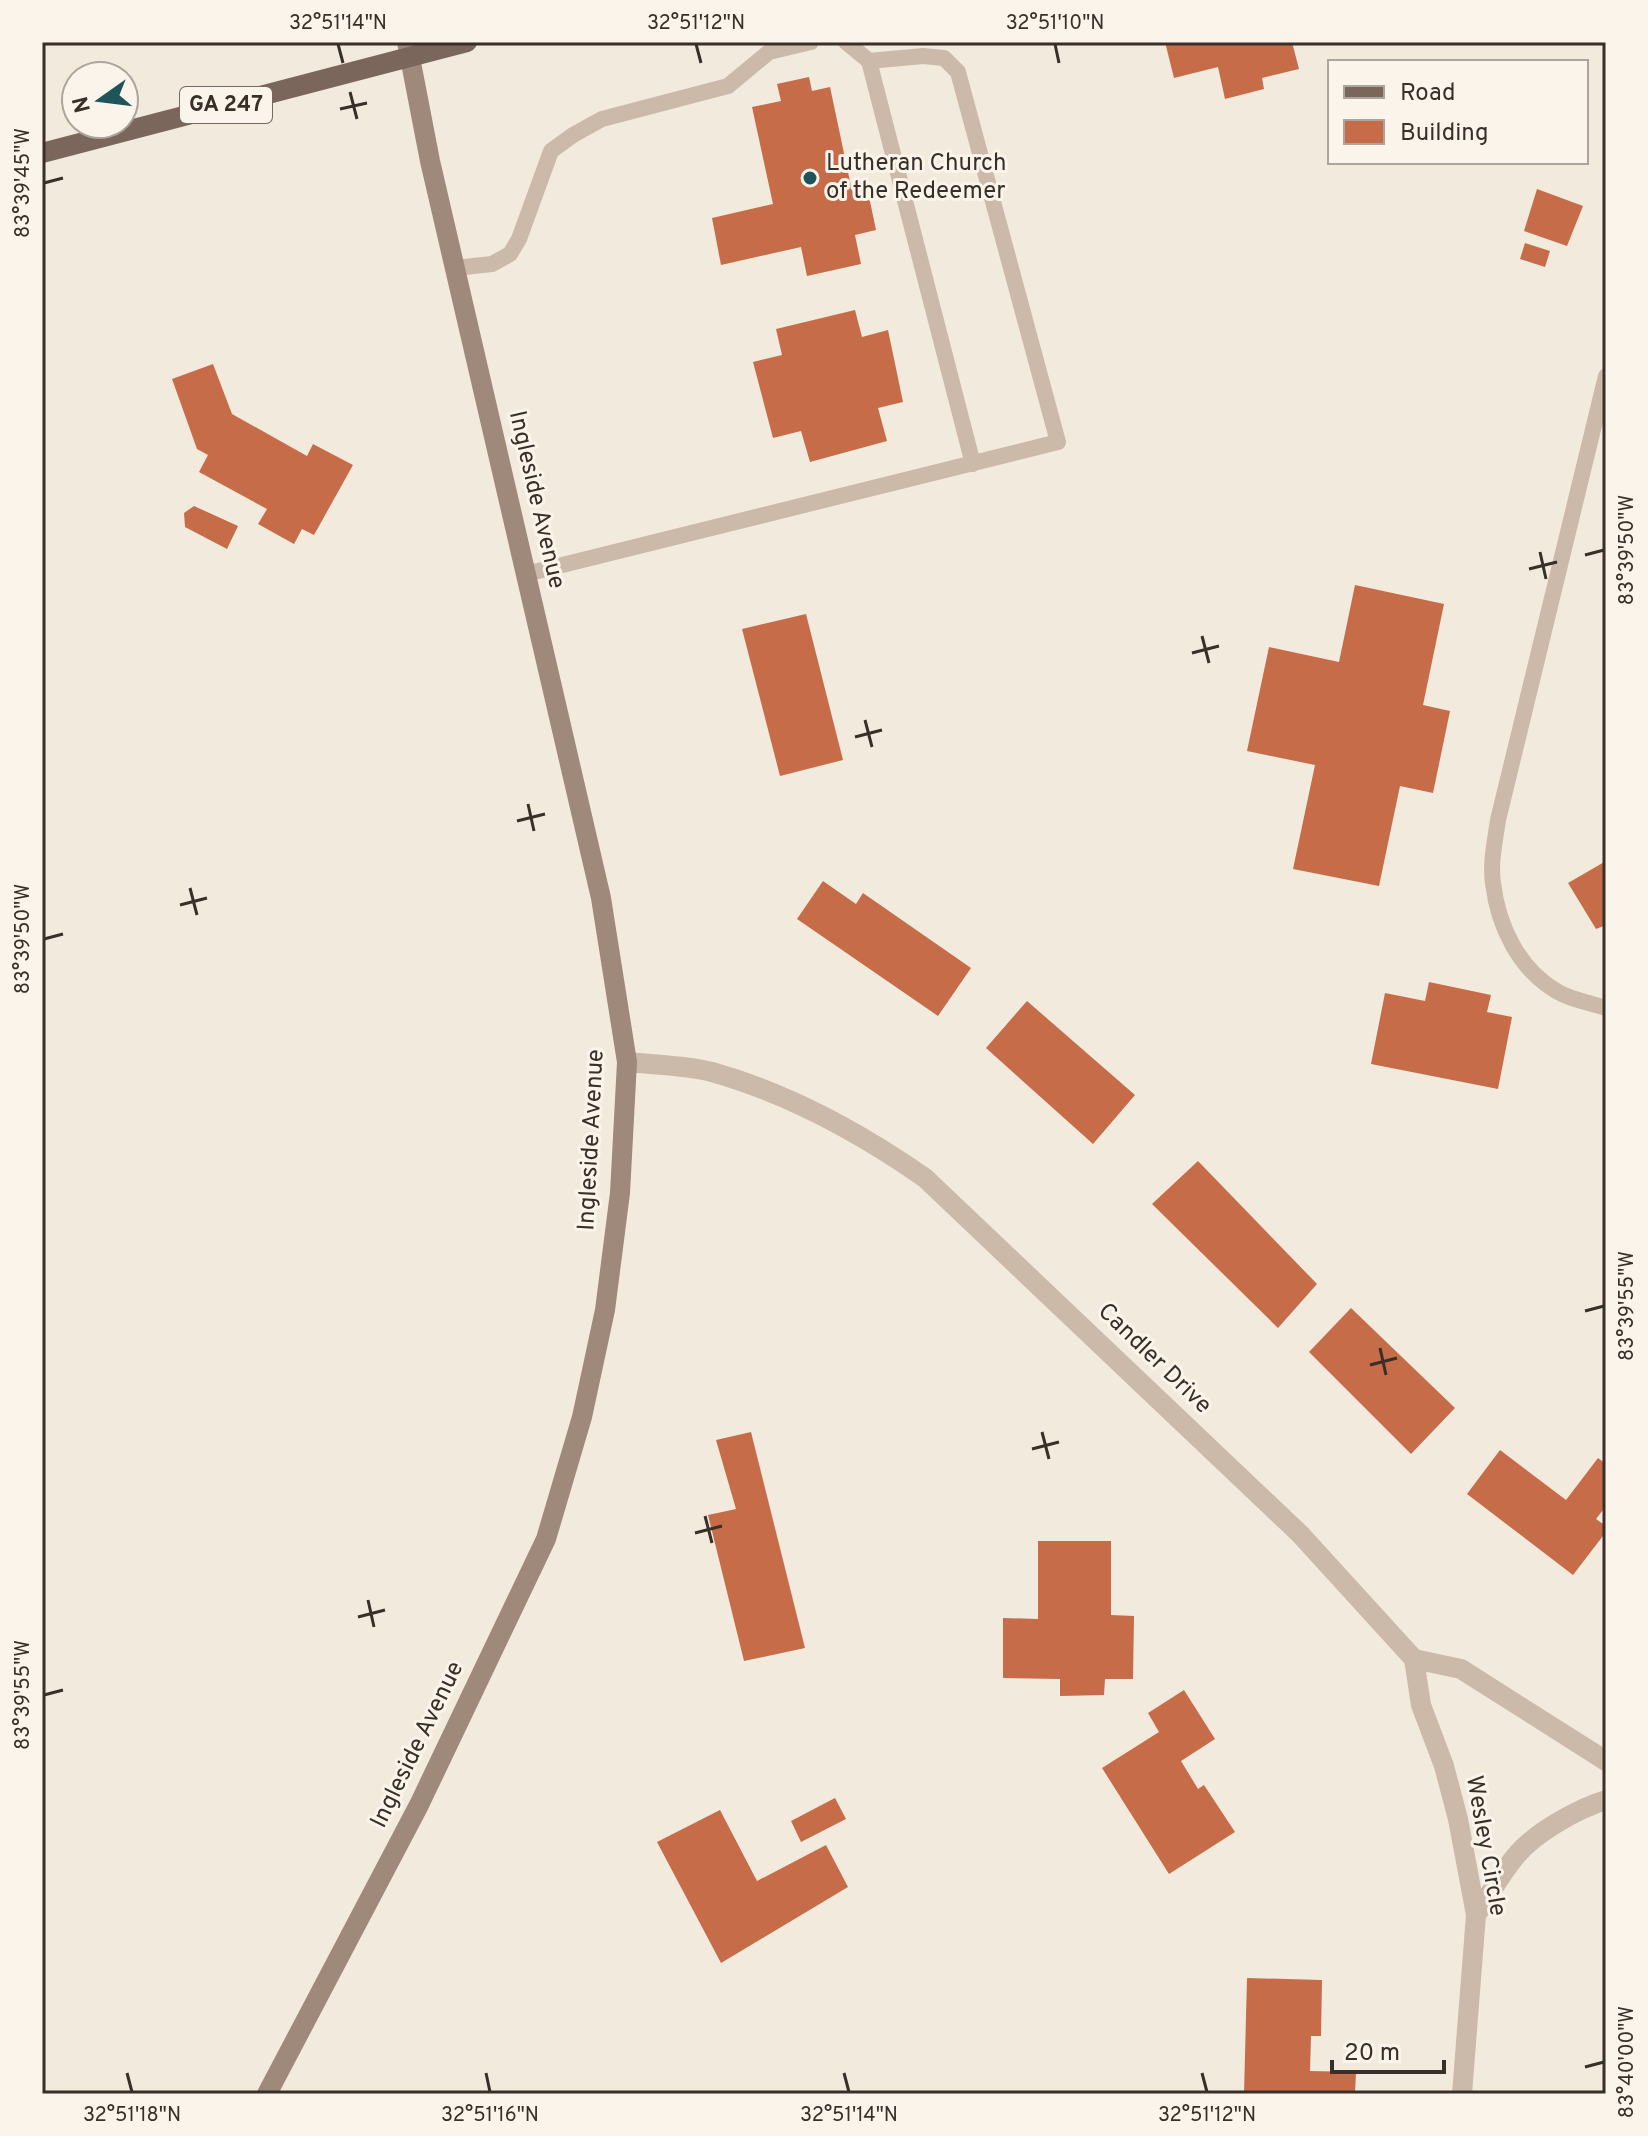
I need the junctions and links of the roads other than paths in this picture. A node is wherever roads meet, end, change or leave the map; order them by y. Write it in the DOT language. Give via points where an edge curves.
graph roads {
  1 [pos="467,42"];
  2 [pos="811,42"];
  3 [pos="846,42"];
  4 [pos="408,49"];
  5 [pos="869,61"];
  6 [pos="42,153"];
  7 [pos="455,268"];
  8 [pos="1606,376"];
  9 [pos="973,464"];
  10 [pos="526,574"];
  11 [pos="1606,1008"];
  12 [pos="627,1062"];
  13 [pos="1414,1659"];
  14 [pos="1606,1761"];
  15 [pos="1606,1800"];
  16 [pos="1476,1915"];
  17 [pos="267,2094"];
  18 [pos="1462,2094"];
  1 -- 4 [label="main road, GA 247"];
  2 -- 7 [label="lane" via="769,52 728,86 602,119 573,135 551,151 510,254 492,264"];
  3 -- 5 [label="lane"];
  4 -- 6 [label="main road, GA 247"];
  4 -- 7 [label="street, Ingleside Avenue"];
  5 -- 9 [label="lane"];
  5 -- 9 [label="lane" via="944,58 958,72 1058,442"];
  7 -- 10 [label="street, Ingleside Avenue"];
  8 -- 11 [label="lane" via="1498,820 1492,882 1503,926 1532,972 1559,993"];
  9 -- 10 [label="lane"];
  10 -- 12 [label="street, Ingleside Avenue" via="601,898"];
  12 -- 13 [label="street, Candler Drive" via="710,1071 794,1101 868,1139 925,1178 1300,1534"];
  12 -- 17 [label="street, Ingleside Avenue" via="620,1193 605,1310 582,1417 546,1539 419,1805"];
  13 -- 14 [label="street" via="1461,1669"];
  13 -- 16 [label="street, Wesley Circle" via="1421,1705 1458,1819"];
  15 -- 16 [label="street" via="1550,1828 1516,1855"];
  16 -- 18 [label="street, Wesley Circle"];
}
